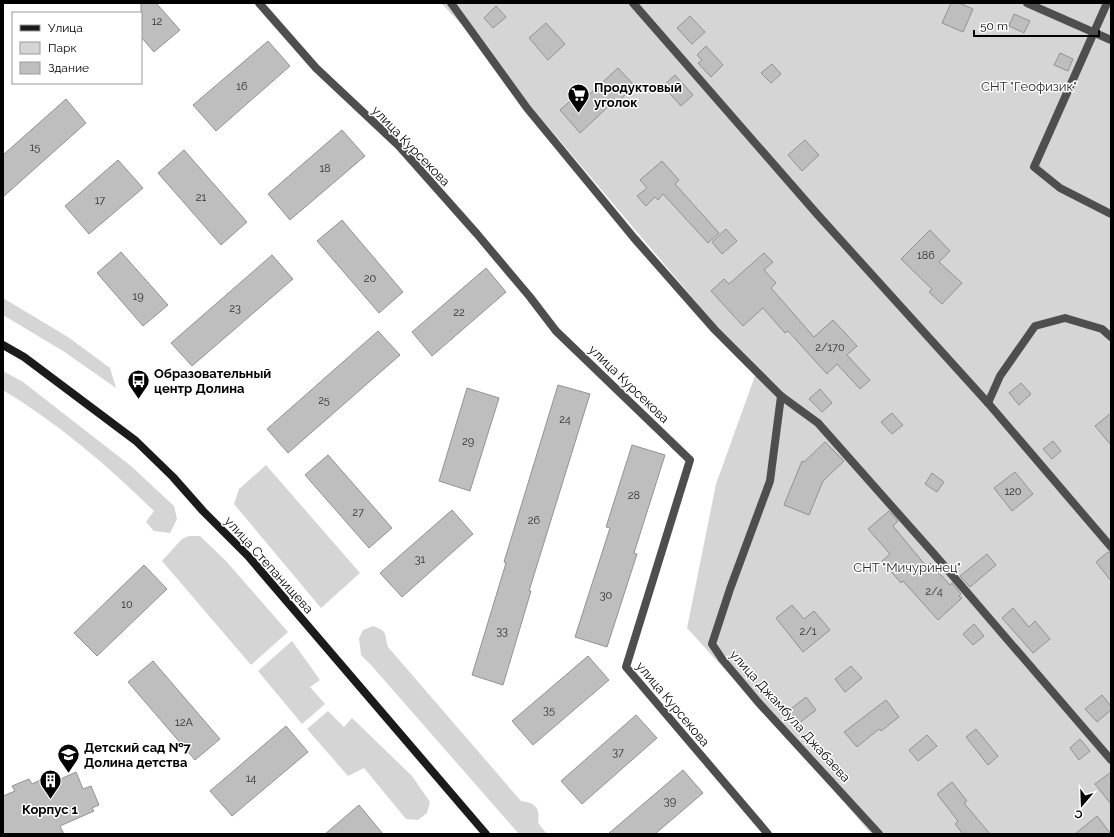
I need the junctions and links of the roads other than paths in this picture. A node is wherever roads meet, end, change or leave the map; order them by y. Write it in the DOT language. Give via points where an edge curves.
graph roads {
  1 [pos="259,3"];
  2 [pos="451,3"];
  3 [pos="633,3"];
  4 [pos="1027,3"];
  5 [pos="1107,3"];
  6 [pos="1093,32"];
  7 [pos="1111,40"];
  8 [pos="1111,214"];
  9 [pos="1111,337"];
  10 [pos="3,346"];
  11 [pos="781,396"];
  12 [pos="988,403"];
  13 [pos="1111,547"];
  14 [pos="1111,760"];
  15 [pos="486,834"];
  16 [pos="768,834"];
  17 [pos="879,834"];
  1 -- 16 [label="street, улица Курсекова" via="316,68 399,146 477,234 556,331 690,460 626,667"];
  2 -- 11 [label="street" via="527,108 634,238 715,330"];
  3 -- 12 [label="street" via="817,214"];
  4 -- 6 [label="street"];
  5 -- 6 [label="street"];
  6 -- 7 [label="street"];
  6 -- 8 [label="street" via="1034,167 1060,188"];
  9 -- 12 [label="street" via="1102,329 1065,318 1035,326 1000,376"];
  10 -- 15 [label="street, улица Степанищева" via="24,357 136,441 174,477 203,511 248,556"];
  11 -- 14 [label="street" via="818,423"];
  11 -- 17 [label="street, улица Джамбула Джабаева" via="770,481 712,644 758,702"];
  12 -- 13 [label="street"];
}
